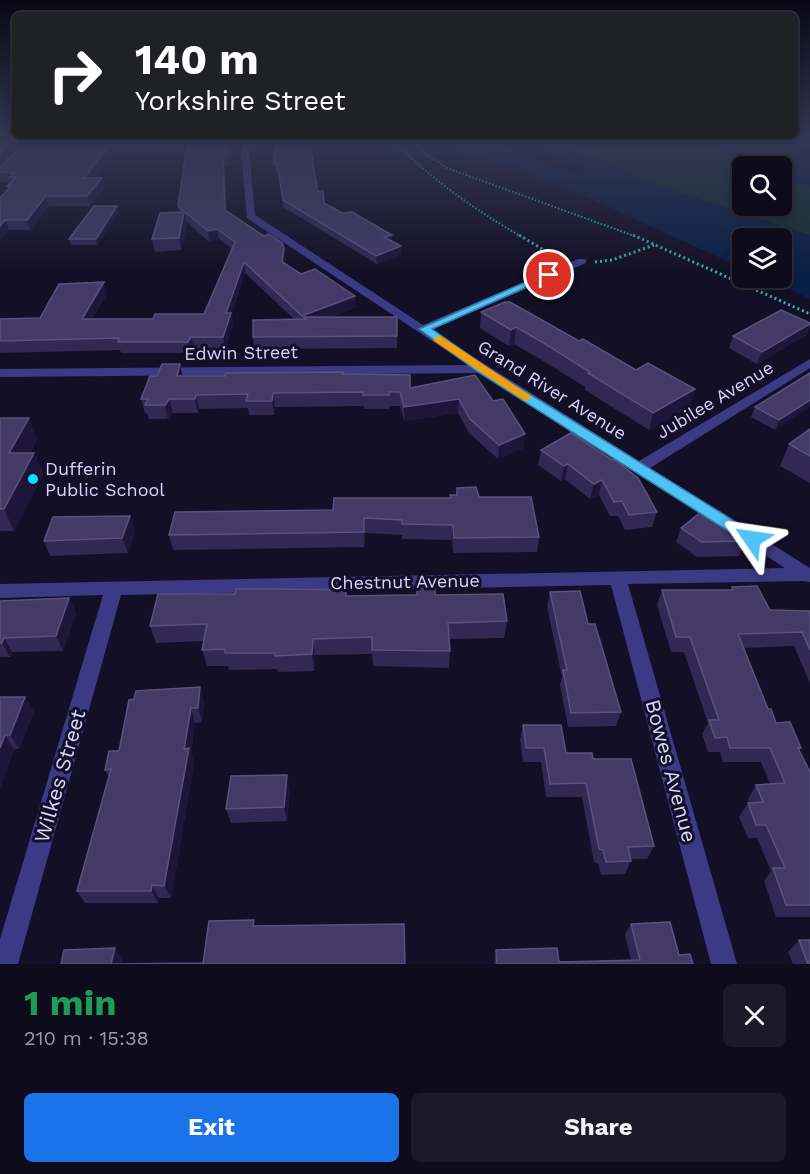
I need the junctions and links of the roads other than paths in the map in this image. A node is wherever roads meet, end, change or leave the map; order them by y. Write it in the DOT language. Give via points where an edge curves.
graph roads {
  1 [pos="248,184"];
  2 [pos="582,261"];
  3 [pos="424,329"];
  4 [pos="810,363"];
  5 [pos="482,369"];
  6 [pos="0,373"];
  7 [pos="639,468"];
  8 [pos="810,575"];
  9 [pos="618,578"];
  10 [pos="114,588"];
  11 [pos="0,591"];
  12 [pos="5,964"];
  13 [pos="724,964"];
  1 -- 3 [label="street, Grand River Avenue" via="250,216"];
  2 -- 3 [label="street"];
  3 -- 5 [label="street, Grand River Avenue"];
  4 -- 7 [label="street, Jubilee Avenue"];
  5 -- 6 [label="street, Edwin Street"];
  5 -- 7 [label="street, Grand River Avenue"];
  7 -- 8 [label="street, Grand River Avenue"];
  8 -- 9 [label="street, Chestnut Avenue"];
  9 -- 10 [label="street, Chestnut Avenue"];
  9 -- 13 [label="street, Bowes Avenue"];
  10 -- 11 [label="street, Chestnut Avenue"];
  10 -- 12 [label="street, Wilkes Street"];
}
